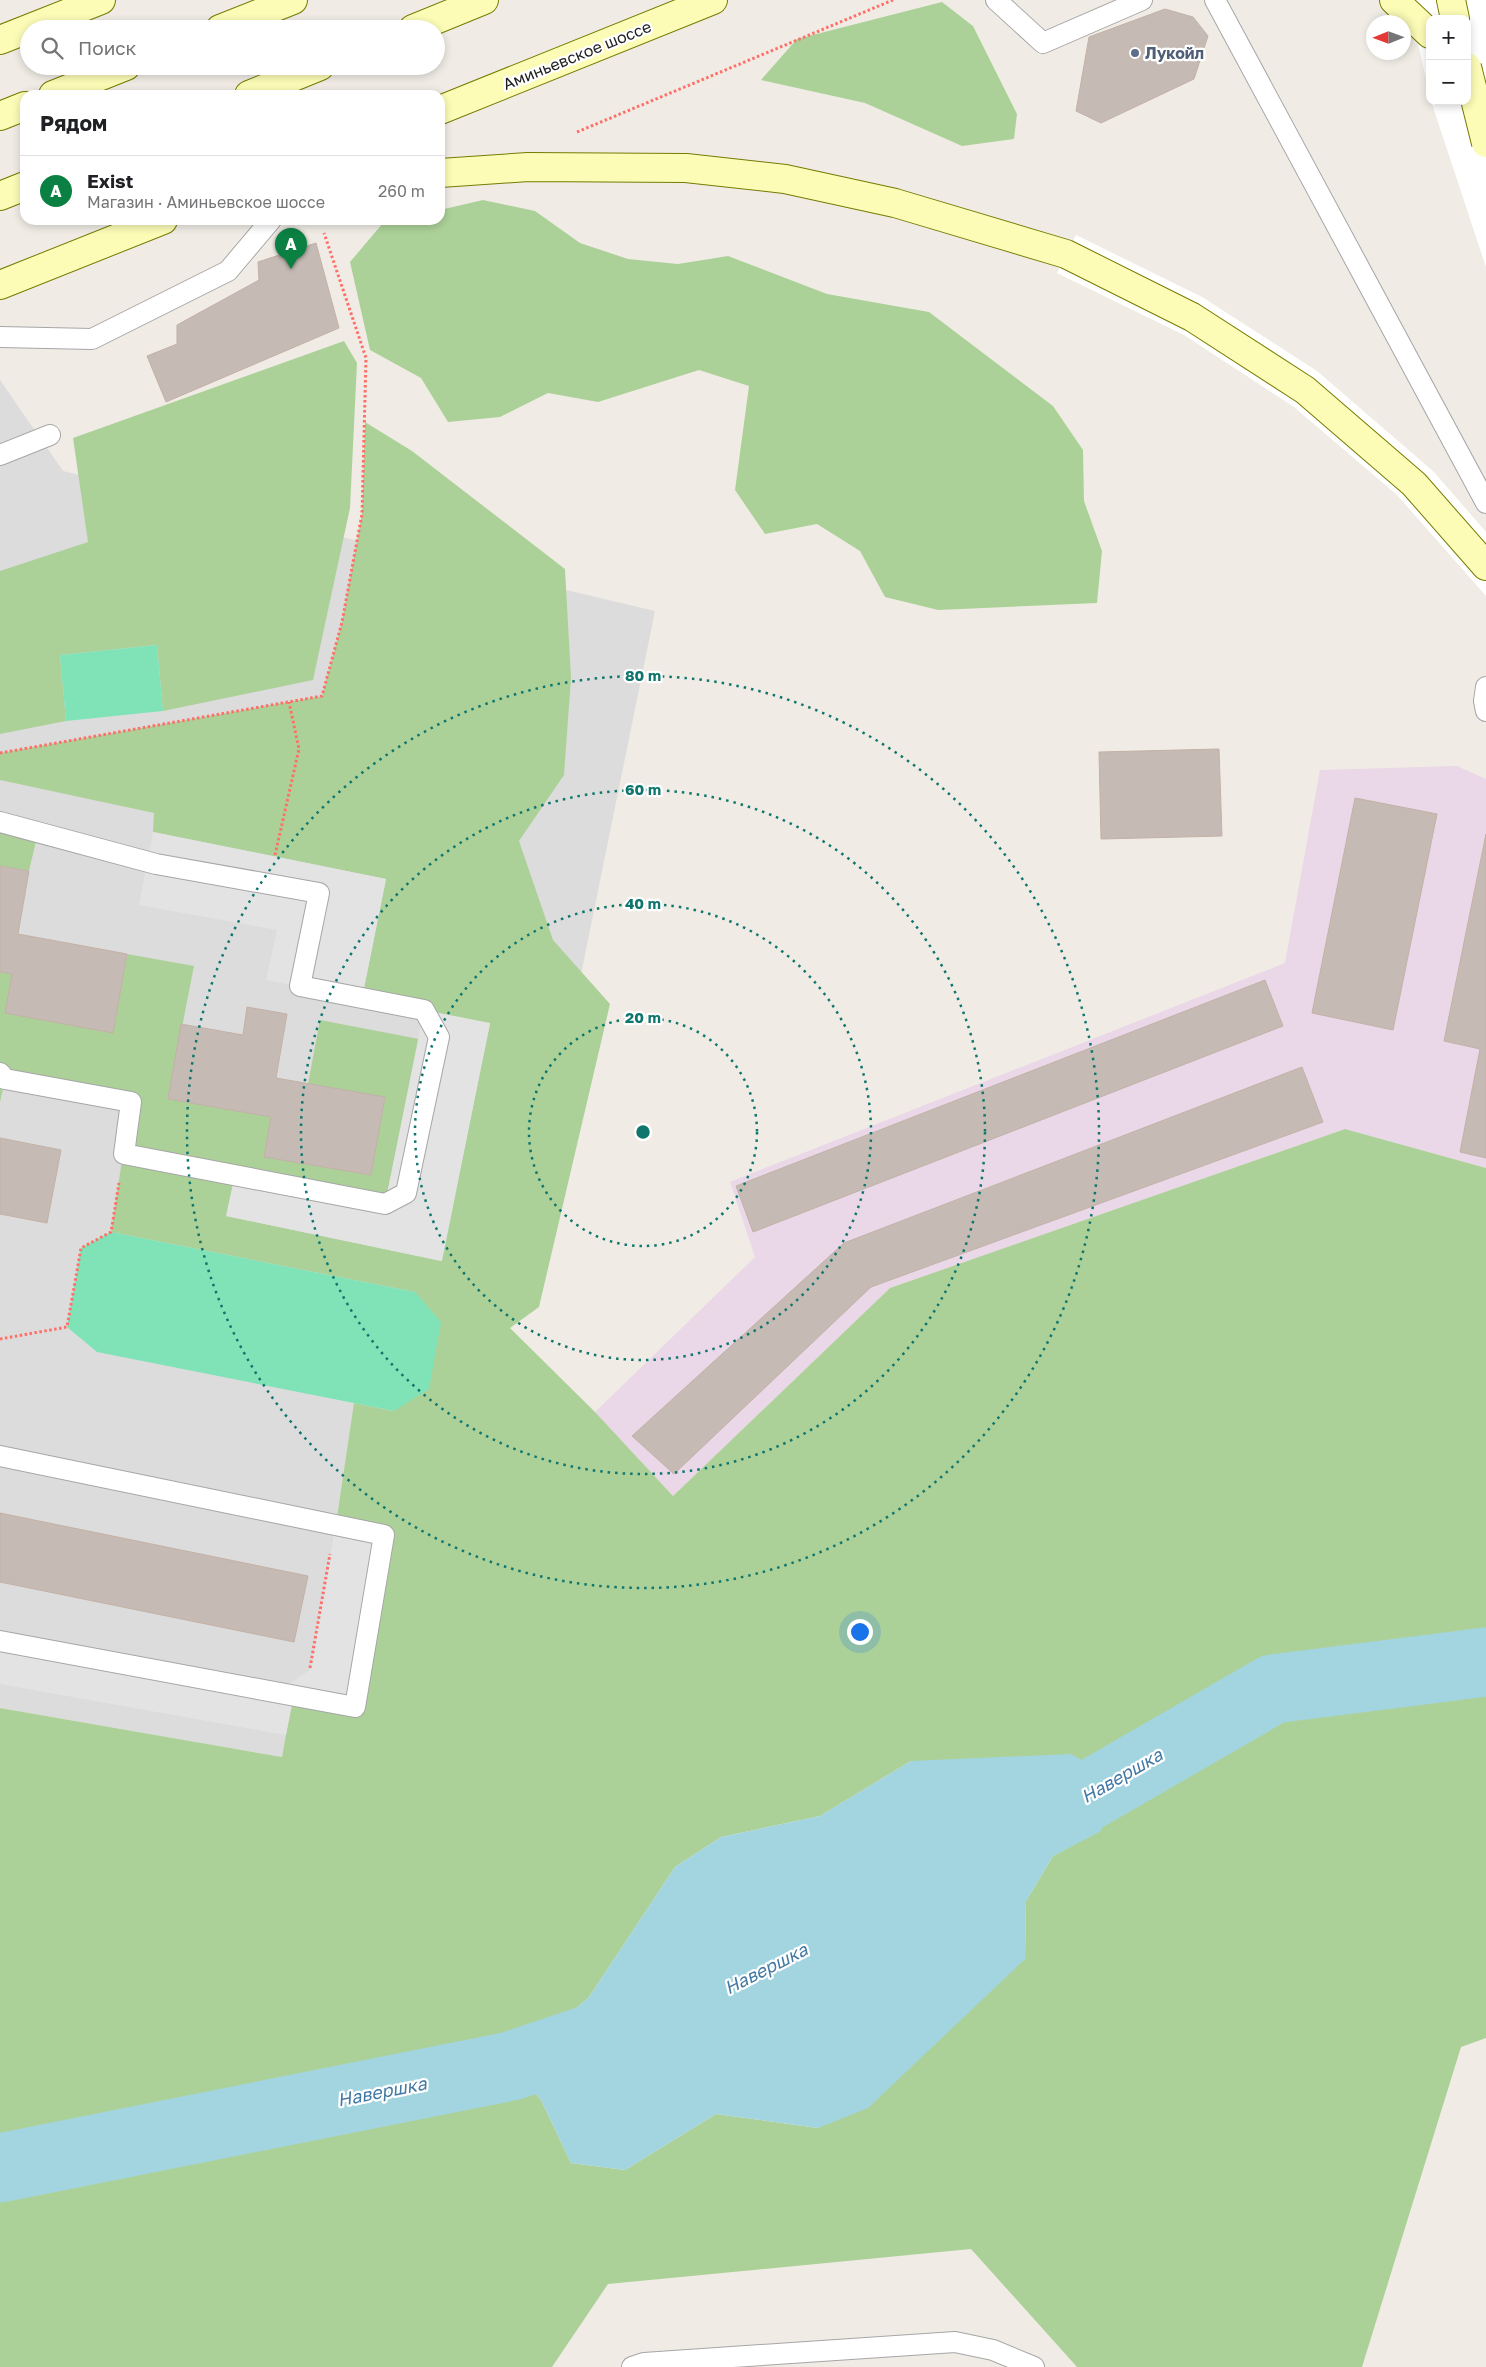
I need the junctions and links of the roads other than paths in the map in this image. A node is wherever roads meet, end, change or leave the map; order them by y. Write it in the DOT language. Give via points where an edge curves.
graph roads {
  1 [pos="101,0"];
  2 [pos="293,0"];
  3 [pos="484,0"];
  4 [pos="713,0"];
  5 [pos="996,0"];
  6 [pos="1142,0"];
  7 [pos="1215,0"];
  8 [pos="1394,0"];
  9 [pos="1450,0"];
  10 [pos="1454,15"];
  11 [pos="50,20"];
  12 [pos="243,20"];
  13 [pos="435,20"];
  14 [pos="1426,30"];
  15 [pos="20,32"];
  16 [pos="0,40"];
  17 [pos="1471,73"];
  18 [pos="103,75"];
  19 [pos="298,75"];
  20 [pos="1471,85"];
  21 [pos="1486,89"];
  22 [pos="66,90"];
  23 [pos="261,90"];
  24 [pos="20,108"];
  25 [pos="445,108"];
  26 [pos="0,116"];
  27 [pos="1486,143"];
  28 [pos="445,174"];
  29 [pos="20,188"];
  30 [pos="0,196"];
  31 [pos="150,225"];
  32 [pos="267,225"];
  33 [pos="0,285"];
  34 [pos="0,337"];
  35 [pos="50,435"];
  36 [pos="0,455"];
  37 [pos="1486,503"];
  38 [pos="1486,566"];
  39 [pos="1486,687"];
  40 [pos="1486,711"];
  41 [pos="0,822"];
  42 [pos="0,1073"];
  43 [pos="0,1456"];
  44 [pos="0,1641"];
  45 [pos="632,2367"];
  46 [pos="1034,2367"];
  1 -- 11 [label="main road"];
  2 -- 12 [label="main road"];
  3 -- 13 [label="main road"];
  4 -- 25 [label="main road, Аминьевское шоссе"];
  5 -- 6 [label="lane" via="1043,42"];
  7 -- 37 [label="lane"];
  8 -- 14 [label="main road"];
  9 -- 10 [label="main road"];
  15 -- 16 [label="main road"];
  17 -- 21 [label="main road"];
  18 -- 22 [label="main road"];
  19 -- 23 [label="main road"];
  20 -- 27 [label="main road, bridge"];
  24 -- 26 [label="main road"];
  28 -- 38 [label="main road" via="528,167 686,168 785,179 895,203 1066,254 1192,317 1305,390 1414,484"];
  29 -- 30 [label="main road"];
  31 -- 33 [label="main road"];
  32 -- 34 [label="lane" via="228,271 92,338"];
  35 -- 36 [label="lane"];
  39 -- 40 [label="lane"];
  41 -- 42 [label="lane" via="156,864 320,893 300,986 424,1010 439,1037 406,1193 385,1204 124,1154 131,1102 5,1079"];
  43 -- 44 [label="lane" via="384,1535 355,1706"];
  45 -- 46 [label="lane" via="653,2362 954,2342 993,2350"];
}
